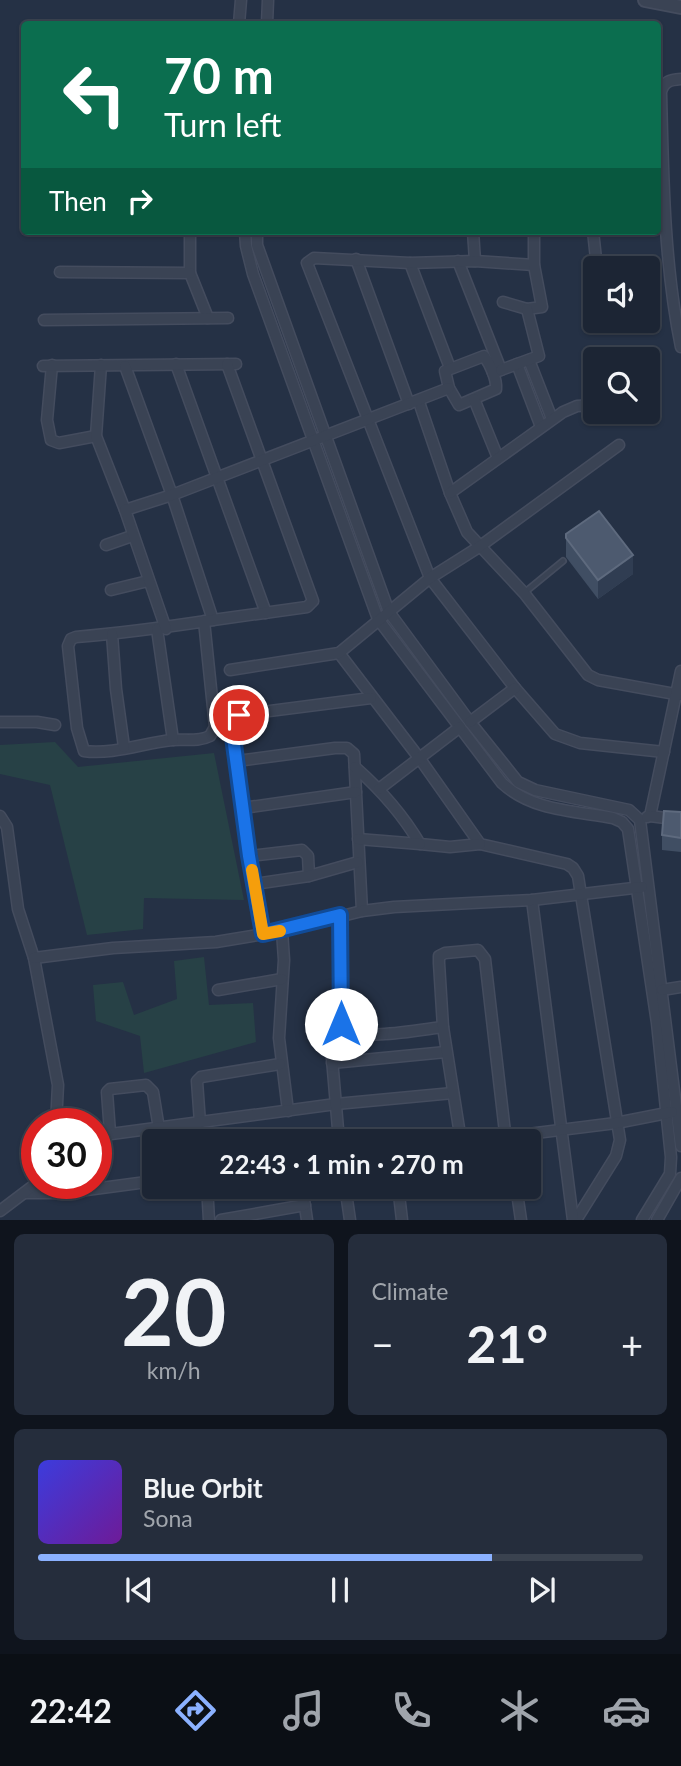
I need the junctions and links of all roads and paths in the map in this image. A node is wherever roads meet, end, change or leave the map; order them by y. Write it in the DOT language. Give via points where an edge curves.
graph roads {
  1 [pos="241,0"];
  2 [pos="268,0"];
  3 [pos="645,0"];
  4 [pos="678,4"];
  5 [pos="239,21"];
  6 [pos="267,21"];
  7 [pos="681,79"];
  8 [pos="661,92"];
  9 [pos="661,183"];
  10 [pos="190,235"];
  11 [pos="245,235"];
  12 [pos="257,235"];
  13 [pos="473,235"];
  14 [pos="534,235"];
  15 [pos="593,235"];
  16 [pos="257,245"];
  17 [pos="246,246"];
  18 [pos="596,256"];
  19 [pos="356,260"];
  20 [pos="458,261"];
  21 [pos="475,261"];
  22 [pos="410,263"];
  23 [pos="534,265"];
  24 [pos="60,272"];
  25 [pos="190,273"];
  26 [pos="503,302"];
  27 [pos="527,309"];
  28 [pos="208,318"];
  29 [pos="228,318"];
  30 [pos="44,320"];
  31 [pos="681,347"];
  32 [pos="529,360"];
  33 [pos="176,364"];
  34 [pos="517,364"];
  35 [pos="101,365"];
  36 [pos="125,366"];
  37 [pos="450,368"];
  38 [pos="497,371"];
  39 [pos="449,388"];
  40 [pos="474,399"];
  41 [pos="414,403"];
  42 [pos="583,406"];
  43 [pos="552,419"];
  44 [pos="367,420"];
  45 [pos="541,427"];
  46 [pos="324,435"];
  47 [pos="96,436"];
  48 [pos="312,440"];
  49 [pos="619,445"];
  50 [pos="498,458"];
  51 [pos="261,461"];
  52 [pos="216,478"];
  53 [pos="450,493"];
  54 [pos="172,495"];
  55 [pos="125,510"];
  56 [pos="132,536"];
  57 [pos="106,545"];
  58 [pos="479,547"];
  59 [pos="563,561"];
  60 [pos="430,578"];
  61 [pos="148,581"];
  62 [pos="111,590"];
  63 [pos="524,593"];
  64 [pos="389,612"];
  65 [pos="266,614"];
  66 [pos="378,619"];
  67 [pos="209,621"];
  68 [pos="162,629"];
  69 [pos="111,634"];
  70 [pos="339,653"];
  71 [pos="230,670"];
  72 [pos="681,671"];
  73 [pos="515,688"];
  74 [pos="679,695"];
  75 [pos="371,698"];
  76 [pos="0,722"];
  77 [pos="465,724"];
  78 [pos="55,725"];
  79 [pos="484,739"];
  80 [pos="173,740"];
  81 [pos="124,747"];
  82 [pos="475,747"];
  83 [pos="664,752"];
  84 [pos="420,759"];
  85 [pos="237,761"];
  86 [pos="355,767"];
  87 [pos="379,789"];
  88 [pos="356,792"];
  89 [pos="243,808"];
  90 [pos="0,816"];
  91 [pos="650,816"];
  92 [pos="639,820"];
  93 [pos="681,820"];
  94 [pos="358,839"];
  95 [pos="420,844"];
  96 [pos="480,844"];
  97 [pos="249,856"];
  98 [pos="358,862"];
  99 [pos="309,876"];
  100 [pos="254,884"];
  101 [pos="649,887"];
  102 [pos="637,888"];
  103 [pos="580,896"];
  104 [pos="532,900"];
  105 [pos="362,911"];
  106 [pos="340,915"];
  107 [pos="282,931"];
  108 [pos="263,934"];
  109 [pos="33,958"];
  110 [pos="282,979"];
  111 [pos="681,986"];
  112 [pos="662,989"];
  113 [pos="218,990"];
  114 [pos="443,1027"];
  115 [pos="341,1029"];
  116 [pos="665,1049"];
  117 [pos="446,1052"];
  118 [pos="332,1063"];
  119 [pos="280,1064"];
  120 [pos="453,1093"];
  121 [pos="336,1104"];
  122 [pos="57,1108"];
  123 [pos="107,1108"];
  124 [pos="288,1111"];
  125 [pos="671,1112"];
  126 [pos="200,1123"];
  127 [pos="616,1123"];
  128 [pos="159,1127"];
  129 [pos="338,1129"];
  130 [pos="459,1129"];
  131 [pos="505,1129"];
  132 [pos="562,1130"];
  133 [pos="112,1133"];
  134 [pos="541,1133"];
  135 [pos="681,1146"];
  136 [pos="681,1178"];
  137 [pos="142,1182"];
  138 [pos="112,1184"];
  139 [pos="21,1196"];
  140 [pos="208,1199"];
  141 [pos="304,1199"];
  142 [pos="347,1199"];
  143 [pos="400,1199"];
  144 [pos="518,1199"];
  145 [pos="670,1200"];
  146 [pos="305,1206"];
  147 [pos="681,1206"];
  148 [pos="0,1211"];
  149 [pos="264,1216"];
  150 [pos="209,1220"];
  151 [pos="221,1220"];
  152 [pos="307,1220"];
  153 [pos="349,1220"];
  154 [pos="402,1220"];
  155 [pos="521,1220"];
  156 [pos="574,1220"];
  157 [pos="642,1220"];
  158 [pos="657,1220"];
  1 -- 5 [label="street"];
  2 -- 6 [label="street"];
  3 -- 4 [label="street"];
  7 -- 8 [label="street" via="668,80"];
  9 -- 31 [label="street"];
  10 -- 25 [label="street"];
  11 -- 17 [label="street"];
  12 -- 16 [label="street"];
  13 -- 21 [label="street"];
  14 -- 23 [label="street"];
  15 -- 18 [label="street"];
  16 -- 17 [label="street"];
  16 -- 46 [label="street"];
  17 -- 48 [label="street"];
  19 -- 22 [label="street"];
  19 -- 41 [label="street"];
  19 -- 44 [label="street" via="314,258 307,263"];
  20 -- 21 [label="street"];
  20 -- 22 [label="street"];
  20 -- 38 [label="street"];
  21 -- 23 [label="street"];
  22 -- 37 [label="street"];
  23 -- 27 [label="street" via="542,305"];
  24 -- 25 [label="street"];
  25 -- 28 [label="street"];
  26 -- 27 [label="street"];
  27 -- 32 [label="street" via="540,353"];
  28 -- 29 [label="street"];
  28 -- 30 [label="street"];
  32 -- 34 [label="street"];
  32 -- 43 [label="street"];
  33 -- 36 [label="street"];
  33 -- 51 [label="street" via="231,364"];
  33 -- 52 [label="street"];
  34 -- 38 [label="street"];
  34 -- 45 [label="street"];
  35 -- 36 [label="street"];
  35 -- 47 [label="street"];
  35 -- 47 [label="street" via="48,365 51,440 59,443"];
  36 -- 54 [label="street"];
  37 -- 38 [label="street" via="484,356"];
  37 -- 39 [label="street" via="445,374"];
  38 -- 40 [label="street" via="496,389"];
  39 -- 40 [label="street" via="459,405"];
  39 -- 41 [label="street"];
  40 -- 50 [label="street"];
  41 -- 44 [label="street"];
  41 -- 53 [label="street"];
  42 -- 43 [label="street"];
  43 -- 45 [label="street"];
  44 -- 46 [label="street"];
  44 -- 60 [label="street"];
  45 -- 50 [label="street"];
  46 -- 48 [label="street"];
  46 -- 64 [label="street"];
  47 -- 55 [label="street"];
  48 -- 51 [label="street"];
  48 -- 66 [label="street"];
  49 -- 58 [label="street"];
  50 -- 53 [label="street"];
  51 -- 52 [label="street"];
  51 -- 65 [label="street" via="313,601 307,607"];
  52 -- 54 [label="street"];
  52 -- 65 [label="street"];
  53 -- 58 [label="street" via="467,533"];
  54 -- 55 [label="street"];
  54 -- 67 [label="street"];
  55 -- 56 [label="street"];
  56 -- 57 [label="street"];
  56 -- 61 [label="street"];
  58 -- 60 [label="street"];
  58 -- 63 [label="street"];
  59 -- 63 [label="lane"];
  60 -- 64 [label="street"];
  60 -- 73 [label="street"];
  61 -- 62 [label="street"];
  61 -- 68 [label="street"];
  63 -- 74 [label="street" via="593,678"];
  64 -- 66 [label="street"];
  64 -- 77 [label="street"];
  65 -- 67 [label="street"];
  66 -- 70 [label="street"];
  66 -- 77 [label="street"];
  67 -- 68 [label="street"];
  67 -- 80 [label="street" via="215,727 205,738"];
  68 -- 69 [label="street"];
  68 -- 80 [label="street" via="160,660"];
  69 -- 81 [label="street"];
  69 -- 81 [label="street" via="76,637 68,646 82,749"];
  70 -- 71 [label="street"];
  70 -- 75 [label="street"];
  72 -- 74 [label="street"];
  73 -- 77 [label="street"];
  73 -- 83 [label="street" via="555,734 580,743"];
  74 -- 83 [label="street"];
  75 -- 84 [label="street"];
  75 -- 85 [label="street" via="239,715 233,728"];
  76 -- 78 [label="street"];
  77 -- 79 [label="street"];
  77 -- 82 [label="street"];
  77 -- 84 [label="street"];
  79 -- 82 [label="street"];
  79 -- 92 [label="street" via="527,787 629,810"];
  80 -- 81 [label="street"];
  82 -- 102 [label="street" via="502,783 522,799 622,822 631,838"];
  83 -- 91 [label="street"];
  84 -- 87 [label="street"];
  84 -- 96 [label="street"];
  85 -- 86 [label="street" via="347,748 354,754"];
  85 -- 89 [label="street"];
  86 -- 87 [label="street"];
  86 -- 88 [label="street"];
  87 -- 95 [label="street"];
  88 -- 89 [label="street"];
  88 -- 94 [label="street"];
  89 -- 97 [label="street"];
  90 -- 109 [label="street" via="7,827 18,909"];
  91 -- 92 [label="street"];
  91 -- 93 [label="street"];
  92 -- 101 [label="street"];
  94 -- 95 [label="street"];
  94 -- 98 [label="street"];
  95 -- 96 [label="street"];
  96 -- 103 [label="street" via="567,864 578,876"];
  97 -- 99 [label="street" via="302,850 308,856"];
  97 -- 100 [label="street"];
  98 -- 99 [label="street"];
  98 -- 105 [label="street"];
  99 -- 100 [label="street"];
  100 -- 108 [label="street"];
  101 -- 102 [label="street"];
  101 -- 112 [label="street"];
  102 -- 103 [label="street"];
  102 -- 116 [label="street"];
  103 -- 104 [label="street"];
  103 -- 127 [label="street"];
  104 -- 105 [label="street"];
  104 -- 132 [label="street"];
  105 -- 106 [label="street"];
  106 -- 107 [label="street"];
  106 -- 115 [label="street"];
  107 -- 108 [label="street"];
  107 -- 110 [label="street"];
  108 -- 109 [label="street"];
  109 -- 122 [label="street" via="58,1085"];
  110 -- 113 [label="street"];
  110 -- 119 [label="street"];
  111 -- 112 [label="street"];
  112 -- 116 [label="street"];
  114 -- 115 [label="street" via="376,1034"];
  114 -- 117 [label="street"];
  114 -- 131 [label="street" via="439,956 478,950 485,959"];
  115 -- 118 [label="street" via="331,1042"];
  116 -- 125 [label="street"];
  117 -- 118 [label="street"];
  117 -- 120 [label="street"];
  118 -- 121 [label="street"];
  119 -- 124 [label="street"];
  119 -- 126 [label="street" via="201,1077 197,1082"];
  120 -- 121 [label="street"];
  120 -- 130 [label="street"];
  121 -- 124 [label="street"];
  121 -- 129 [label="street"];
  123 -- 128 [label="street" via="110,1088 146,1085 153,1092"];
  124 -- 126 [label="street"];
  125 -- 127 [label="street"];
  125 -- 135 [label="street"];
  125 -- 157 [label="street" via="670,1174"];
  126 -- 128 [label="street"];
  127 -- 132 [label="street"];
  127 -- 156 [label="street" via="619,1149"];
  128 -- 133 [label="street"];
  132 -- 134 [label="street"];
  132 -- 156 [label="street"];
  136 -- 145 [label="street"];
  137 -- 138 [label="street"];
  139 -- 148 [label="street"];
  140 -- 150 [label="street"];
  141 -- 146 [label="street"];
  142 -- 153 [label="street"];
  143 -- 154 [label="street"];
  144 -- 155 [label="street"];
  145 -- 147 [label="street"];
  145 -- 158 [label="street"];
  146 -- 149 [label="street"];
  146 -- 152 [label="street"];
  149 -- 151 [label="street"];
}
